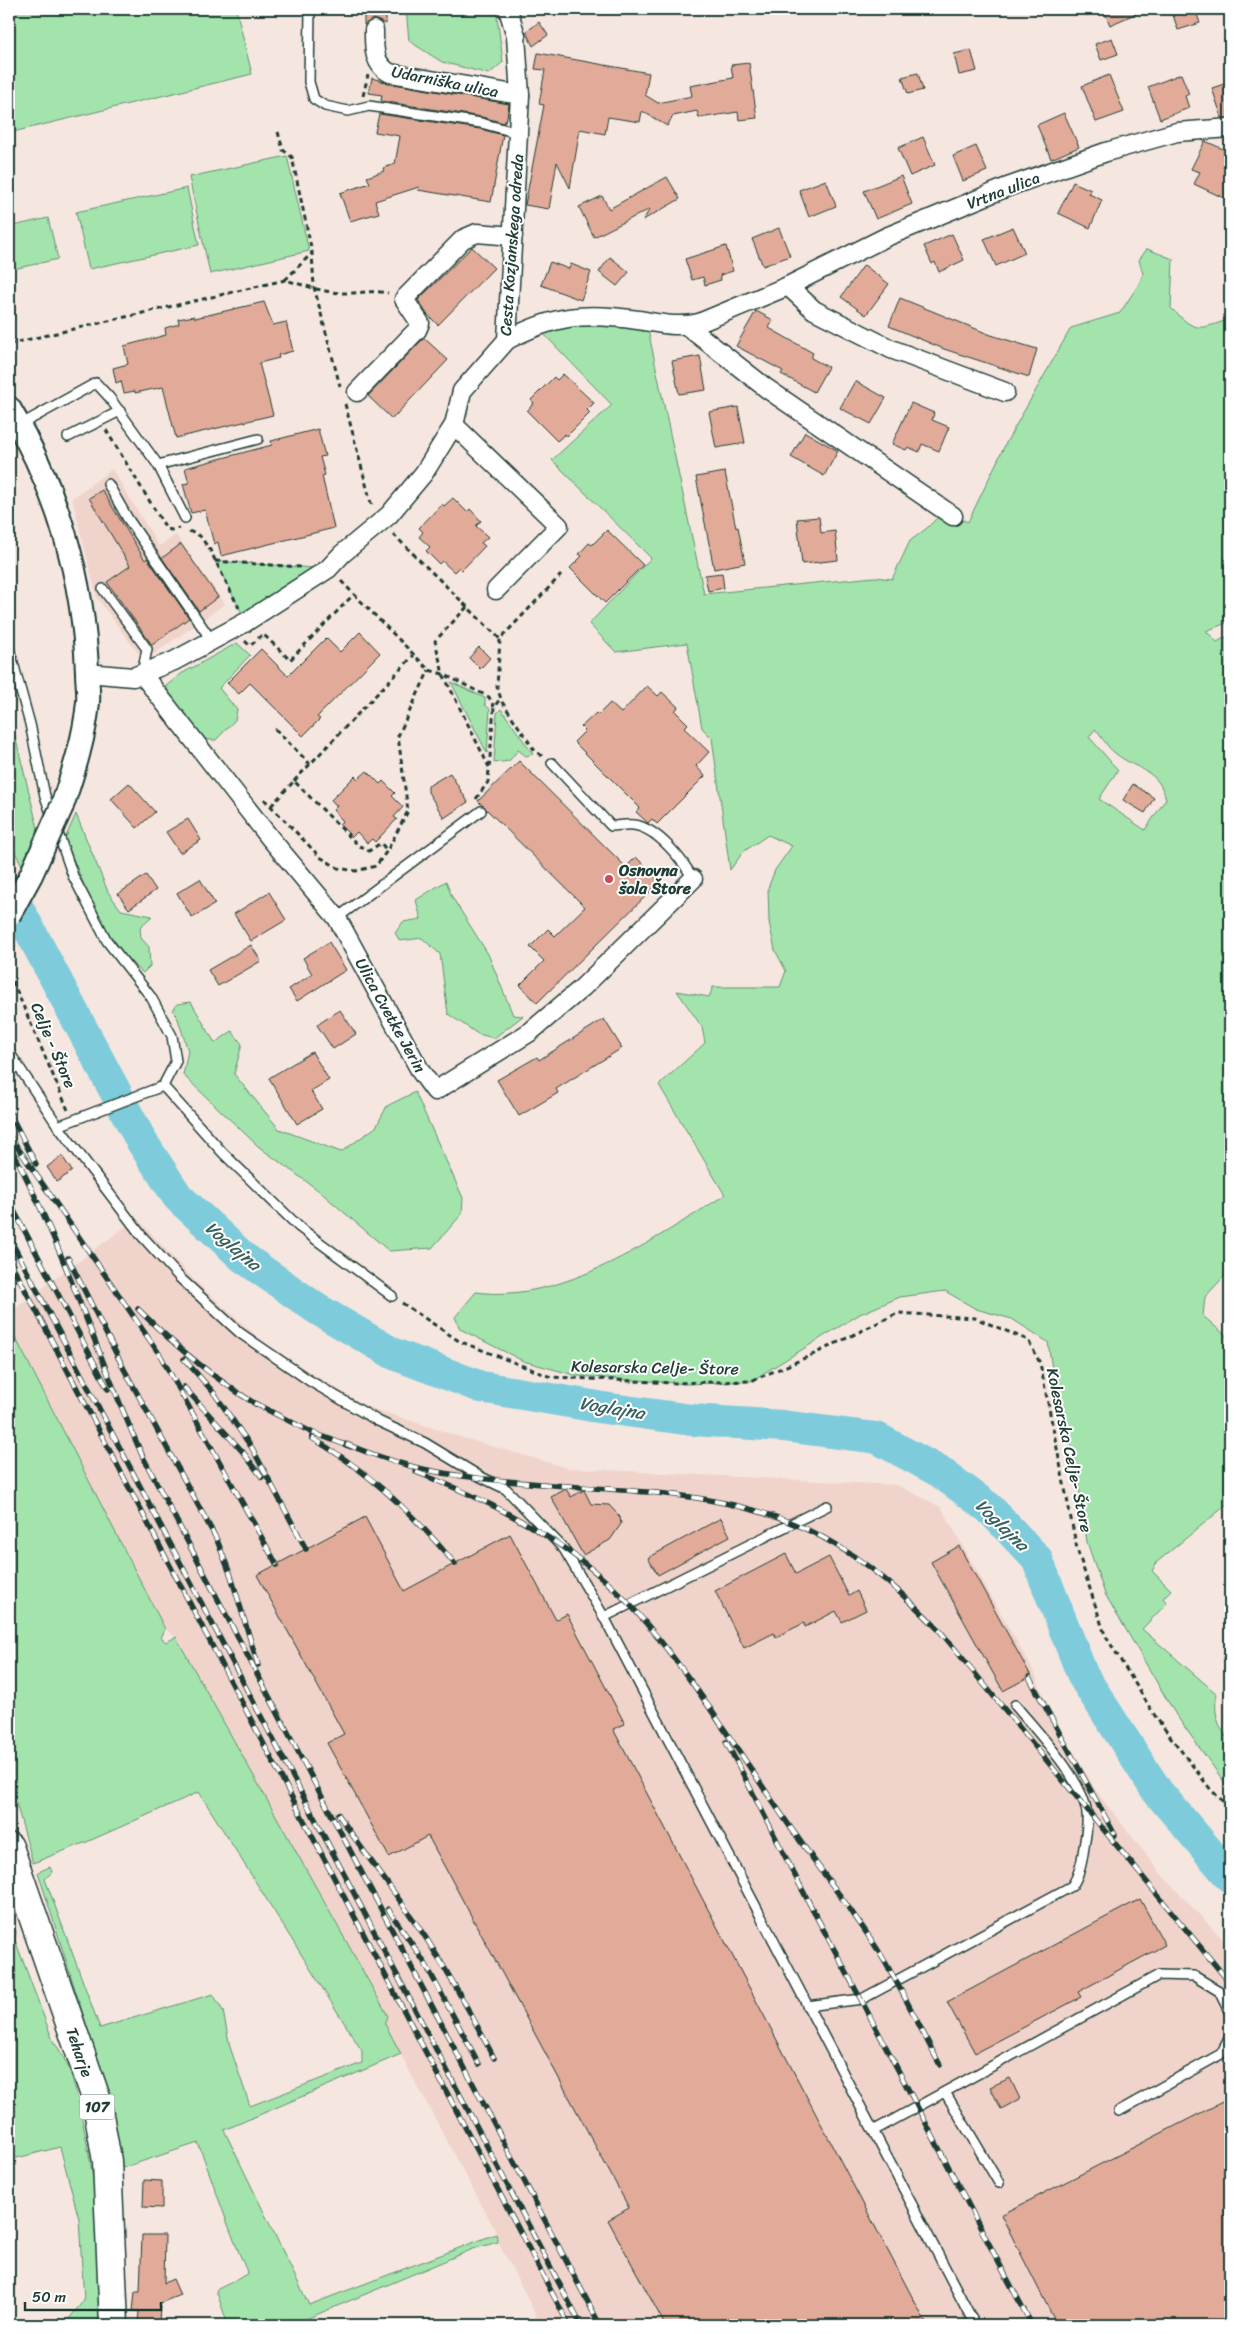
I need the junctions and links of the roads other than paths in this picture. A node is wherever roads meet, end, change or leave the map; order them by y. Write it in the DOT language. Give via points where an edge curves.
graph roads {
  1 [pos="310,9"];
  2 [pos="508,9"];
  3 [pos="374,30"];
  4 [pos="520,95"];
  5 [pos="1230,128"];
  6 [pos="518,133"];
  7 [pos="513,236"];
  8 [pos="788,286"];
  9 [pos="687,326"];
  10 [pos="507,340"];
  11 [pos="1005,392"];
  12 [pos="347,395"];
  13 [pos="120,411"];
  14 [pos="12,421"];
  15 [pos="454,425"];
  16 [pos="68,437"];
  17 [pos="258,439"];
  18 [pos="158,465"];
  19 [pos="108,484"];
  20 [pos="953,516"];
  21 [pos="184,518"];
  22 [pos="103,589"];
  23 [pos="496,590"];
  24 [pos="212,640"];
  25 [pos="9,648"];
  26 [pos="87,673"];
  27 [pos="142,674"];
  28 [pos="552,763"];
  29 [pos="481,811"];
  30 [pos="693,880"];
  31 [pos="9,915"];
  32 [pos="337,918"];
  33 [pos="9,1052"];
  34 [pos="163,1086"];
  35 [pos="58,1126"];
  36 [pos="392,1296"];
  37 [pos="827,1506"];
  38 [pos="604,1617"];
  39 [pos="1015,1705"];
  40 [pos="9,1847"];
  41 [pos="807,2006"];
  42 [pos="1230,2013"];
  43 [pos="1230,2037"];
  44 [pos="945,2092"];
  45 [pos="1119,2111"];
  46 [pos="873,2131"];
  47 [pos="999,2183"];
  48 [pos="114,2325"];
  49 [pos="975,2325"];
  1 -- 6 [label="lane" via="309,82 314,99 325,106 348,110 369,106 480,123"];
  2 -- 4 [label="street, Cesta Kozjanskega odreda" via="516,36"];
  3 -- 4 [label="street, Udarniška ulica" via="378,64 390,73"];
  4 -- 6 [label="street, Cesta Kozjanskega odreda"];
  5 -- 8 [label="street, Vrtna ulica" via="1177,132 1106,152 1005,188 886,238"];
  6 -- 7 [label="street, Cesta Kozjanskega odreda"];
  7 -- 10 [label="street, Cesta Kozjanskega odreda"];
  7 -- 12 [label="street" via="477,232 463,239 404,299 420,323 416,330"];
  8 -- 9 [label="street, Vrtna ulica"];
  8 -- 11 [label="street" via="814,310 890,349"];
  9 -- 10 [label="street, Vrtna ulica" via="605,315 561,318"];
  9 -- 20 [label="street" via="766,388"];
  10 -- 15 [label="street, Cesta Kozjanskega odreda" via="462,391"];
  13 -- 14 [label="lane" via="96,383"];
  13 -- 16 [label="lane"];
  13 -- 18 [label="lane"];
  14 -- 26 [label="street" via="44,475 60,517 81,598"];
  15 -- 23 [label="street" via="559,526"];
  15 -- 24 [label="street, Cesta Kozjanskega odreda" via="424,473 379,524 328,569"];
  17 -- 18 [label="lane"];
  18 -- 21 [label="lane"];
  19 -- 24 [label="lane" via="128,519"];
  22 -- 27 [label="lane" via="147,649"];
  24 -- 27 [label="street, Cesta Kozjanskega odreda"];
  25 -- 34 [label="lane" via="45,796 72,876 107,941 151,997 172,1036 176,1061"];
  26 -- 27 [label="street, Cesta Kozjanskega odreda"];
  26 -- 31 [label="street, bridge" via="88,702 76,763 62,806 31,876"];
  27 -- 32 [label="street, Ulica Cvetke Jerin"];
  28 -- 30 [label="lane" via="611,826 634,825 650,830 686,865"];
  29 -- 32 [label="lane"];
  30 -- 32 [label="street, Ulica Cvetke Jerin" via="582,988 530,1032 435,1091 421,1072"];
  33 -- 35 [label="lane"];
  34 -- 35 [label="lane"];
  34 -- 36 [label="lane" via="222,1153 299,1227"];
  35 -- 38 [label="lane" via="141,1235 180,1278 240,1333 310,1381 378,1421 425,1443 506,1489 564,1549"];
  37 -- 38 [label="lane"];
  38 -- 41 [label="lane"];
  39 -- 41 [label="lane" via="1062,1762 1087,1813 1079,1875 1072,1886 862,1999"];
  40 -- 48 [label="main road, Teharje / 107" via="96,2098 107,2161"];
  41 -- 46 [label="lane"];
  42 -- 44 [label="lane" via="1219,1991 1194,1976 1159,1975"];
  43 -- 45 [label="lane" via="1221,2054"];
  44 -- 46 [label="lane"];
  44 -- 47 [label="lane"];
  46 -- 49 [label="lane"];
}
